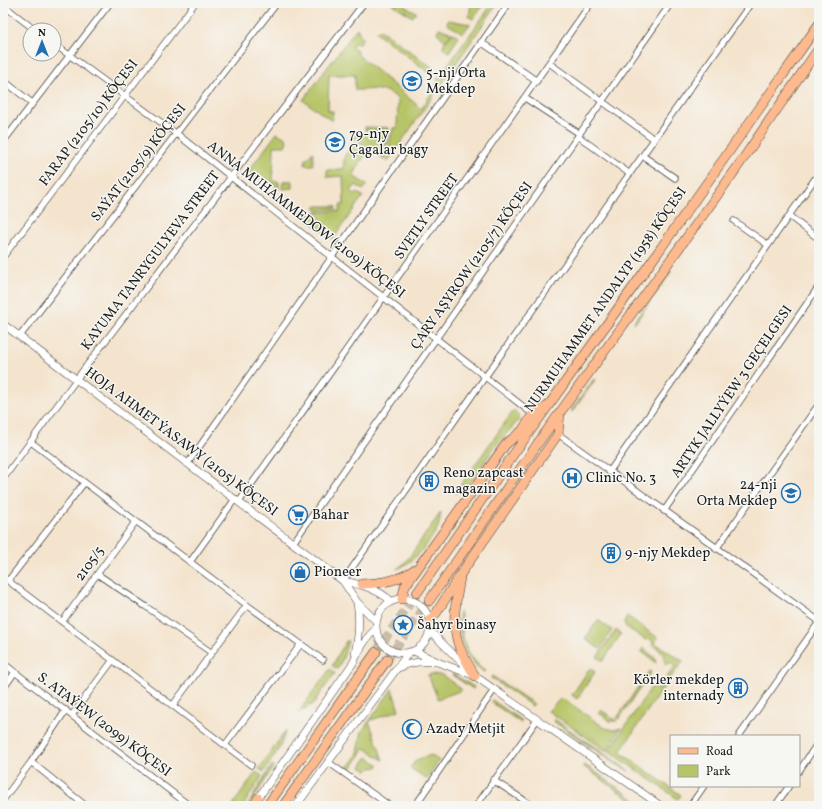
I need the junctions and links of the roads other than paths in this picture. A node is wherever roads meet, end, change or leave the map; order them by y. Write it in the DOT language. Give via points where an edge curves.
graph roads {
  1 [pos="110,3"];
  2 [pos="195,3"];
  3 [pos="277,3"];
  4 [pos="364,3"];
  5 [pos="509,3"];
  6 [pos="591,3"];
  7 [pos="671,3"];
  8 [pos="751,3"];
  9 [pos="3,5"];
  10 [pos="25,22"];
  11 [pos="819,24"];
  12 [pos="481,42"];
  13 [pos="819,48"];
  14 [pos="62,50"];
  15 [pos="69,56"];
  16 [pos="549,63"];
  17 [pos="3,80"];
  18 [pos="537,81"];
  19 [pos="125,96"];
  20 [pos="524,98"];
  21 [pos="602,101"];
  22 [pos="32,103"];
  23 [pos="177,134"];
  24 [pos="579,135"];
  25 [pos="654,139"];
  26 [pos="3,142"];
  27 [pos="643,156"];
  28 [pos="819,173"];
  29 [pos="630,174"];
  30 [pos="231,176"];
  31 [pos="674,178"];
  32 [pos="789,216"];
  33 [pos="734,221"];
  34 [pos="819,239"];
  35 [pos="768,246"];
  36 [pos="3,257"];
  37 [pos="332,257"];
  38 [pos="819,286"];
  39 [pos="385,297"];
  40 [pos="3,324"];
  41 [pos="20,336"];
  42 [pos="436,337"];
  43 [pos="485,377"];
  44 [pos="76,380"];
  45 [pos="819,404"];
  46 [pos="560,412"];
  47 [pos="536,416"];
  48 [pos="558,434"];
  49 [pos="31,442"];
  50 [pos="538,443"];
  51 [pos="188,463"];
  52 [pos="538,463"];
  53 [pos="521,469"];
  54 [pos="609,472"];
  55 [pos="3,478"];
  56 [pos="84,483"];
  57 [pos="237,501"];
  58 [pos="664,511"];
  59 [pos="136,521"];
  60 [pos="293,543"];
  61 [pos="716,548"];
  62 [pos="190,562"];
  63 [pos="421,565"];
  64 [pos="462,572"];
  65 [pos="97,574"];
  66 [pos="3,577"];
  67 [pos="8,581"];
  68 [pos="343,581"];
  69 [pos="362,584"];
  70 [pos="417,593"];
  71 [pos="402,599"];
  72 [pos="391,601"];
  73 [pos="429,601"];
  74 [pos="357,602"];
  75 [pos="247,605"];
  76 [pos="376,621"];
  77 [pos="819,621"];
  78 [pos="62,622"];
  79 [pos="429,626"];
  80 [pos="376,629"];
  81 [pos="301,644"];
  82 [pos="411,651"];
  83 [pos="376,652"];
  84 [pos="212,653"];
  85 [pos="113,660"];
  86 [pos="323,660"];
  87 [pos="387,660"];
  88 [pos="3,663"];
  89 [pos="440,663"];
  90 [pos="353,664"];
  91 [pos="396,668"];
  92 [pos="15,672"];
  93 [pos="475,676"];
  94 [pos="3,689"];
  95 [pos="494,690"];
  96 [pos="173,705"];
  97 [pos="66,710"];
  98 [pos="72,716"];
  99 [pos="537,720"];
  100 [pos="740,735"];
  101 [pos="819,742"];
  102 [pos="225,745"];
  103 [pos="31,762"];
  104 [pos="328,762"];
  105 [pos="250,765"];
  106 [pos="800,770"];
  107 [pos="493,780"];
  108 [pos="703,787"];
  109 [pos="787,787"];
  110 [pos="3,800"];
  111 [pos="256,803"];
  112 [pos="86,806"];
  113 [pos="190,806"];
  114 [pos="267,806"];
  115 [pos="283,806"];
  116 [pos="296,806"];
  117 [pos="390,806"];
  118 [pos="415,806"];
  119 [pos="476,806"];
  120 [pos="533,806"];
  121 [pos="661,806"];
  122 [pos="690,806"];
  123 [pos="775,806"];
  1 -- 15 [label="street"];
  2 -- 19 [label="street, FARAP (2105/10) KÖÇESI"];
  3 -- 23 [label="street, SAÝAT (2105/9) KÖÇESI"];
  4 -- 30 [label="street, KAYUMA TANRYGULYEVA STREET"];
  5 -- 12 [label="street"];
  6 -- 16 [label="street, SVETLY STREET"];
  7 -- 21 [label="street, ÇARY AŞYROW (2105/7) KÖÇESI"];
  8 -- 25 [label="street"];
  9 -- 10 [label="street"];
  11 -- 47 [label="main road, NURMUHAMMET ANDALYP (1958) KÖÇESI" via="548,406"];
  12 -- 18 [label="street"];
  12 -- 37 [label="street"];
  13 -- 46 [label="main road, NURMUHAMMET ANDALYP (1958) KÖÇESI" via="734,172"];
  14 -- 15 [label="street, ANNA MUHAMMEDOW (2109) KÖÇESI"];
  15 -- 19 [label="street, ANNA MUHAMMEDOW (2109) KÖÇESI"];
  15 -- 22 [label="street"];
  16 -- 18 [label="street, SVETLY STREET"];
  16 -- 21 [label="street"];
  17 -- 22 [label="street"];
  18 -- 20 [label="street, SVETLY STREET"];
  19 -- 23 [label="street, ANNA MUHAMMEDOW (2109) KÖÇESI"];
  19 -- 36 [label="street, FARAP (2105/10) KÖÇESI"];
  20 -- 24 [label="street"];
  20 -- 39 [label="street, SVETLY STREET"];
  21 -- 24 [label="street, ÇARY AŞYROW (2105/7) KÖÇESI"];
  21 -- 25 [label="street"];
  22 -- 26 [label="street"];
  23 -- 30 [label="street, ANNA MUHAMMEDOW (2109) KÖÇESI"];
  23 -- 41 [label="street, SAÝAT (2105/9) KÖÇESI"];
  24 -- 29 [label="street"];
  24 -- 42 [label="street, ÇARY AŞYROW (2105/7) KÖÇESI"];
  25 -- 27 [label="street"];
  27 -- 29 [label="street"];
  27 -- 31 [label="street"];
  28 -- 32 [label="street"];
  29 -- 43 [label="street"];
  30 -- 37 [label="street, ANNA MUHAMMEDOW (2109) KÖÇESI"];
  30 -- 44 [label="street, KAYUMA TANRYGULYEVA STREET"];
  32 -- 34 [label="street"];
  32 -- 35 [label="street"];
  33 -- 35 [label="street"];
  35 -- 54 [label="street"];
  37 -- 39 [label="street, ANNA MUHAMMEDOW (2109) KÖÇESI"];
  37 -- 51 [label="street"];
  38 -- 58 [label="street, ARTYK JALLYÝEW 3 GEÇELGESI"];
  39 -- 42 [label="street, ANNA MUHAMMEDOW (2109) KÖÇESI"];
  39 -- 57 [label="street, SVETLY STREET"];
  40 -- 41 [label="street, HOJA AHMET ÝASAWY (2105) KÖÇESI"];
  41 -- 44 [label="street, HOJA AHMET ÝASAWY (2105) KÖÇESI"];
  42 -- 43 [label="street, ANNA MUHAMMEDOW (2109) KÖÇESI"];
  42 -- 60 [label="street, ÇARY AŞYROW (2105/7) KÖÇESI"];
  43 -- 47 [label="street, ANNA MUHAMMEDOW (2109) KÖÇESI"];
  43 -- 68 [label="street"];
  44 -- 49 [label="street, KAYUMA TANRYGULYEVA STREET"];
  44 -- 51 [label="street, HOJA AHMET ÝASAWY (2105) KÖÇESI"];
  45 -- 61 [label="street"];
  46 -- 48 [label="main road"];
  46 -- 50 [label="main road, NURMUHAMMET ANDALYP (1958) KÖÇESI"];
  47 -- 63 [label="main road" via="506,444"];
  47 -- 70 [label="main road, NURMUHAMMET ANDALYP (1958) KÖÇESI"];
  48 -- 52 [label="main road"];
  48 -- 54 [label="street"];
  49 -- 55 [label="street, KAYUMA TANRYGULYEVA STREET"];
  49 -- 56 [label="street"];
  50 -- 52 [label="main road"];
  50 -- 53 [label="main road, NURMUHAMMET ANDALYP (1958) KÖÇESI"];
  51 -- 57 [label="street, HOJA AHMET ÝASAWY (2105) KÖÇESI"];
  52 -- 53 [label="main road"];
  52 -- 64 [label="main road"];
  53 -- 73 [label="main road, NURMUHAMMET ANDALYP (1958) KÖÇESI"];
  54 -- 58 [label="street"];
  56 -- 59 [label="street"];
  56 -- 67 [label="street"];
  57 -- 60 [label="street, HOJA AHMET ÝASAWY (2105) KÖÇESI"];
  57 -- 62 [label="street, SVETLY STREET"];
  58 -- 61 [label="street"];
  59 -- 62 [label="street"];
  59 -- 65 [label="street, 2105/5"];
  60 -- 68 [label="street, HOJA AHMET ÝASAWY (2105) KÖÇESI"];
  61 -- 77 [label="street"];
  62 -- 75 [label="street"];
  63 -- 69 [label="main road" via="392,581"];
  63 -- 71 [label="main road" via="405,586"];
  64 -- 79 [label="main road"];
  64 -- 93 [label="main road" via="456,601 456,632 461,650"];
  65 -- 78 [label="street, 2105/5"];
  65 -- 84 [label="street"];
  66 -- 67 [label="street"];
  67 -- 78 [label="street"];
  68 -- 69 [label="street, HOJA AHMET ÝASAWY (2105) KÖÇESI"];
  68 -- 74 [label="street, HOJA AHMET ÝASAWY (2105) KÖÇESI"];
  69 -- 72 [label="street, HOJA AHMET ÝASAWY (2105) KÖÇESI" via="380,592"];
  71 -- 72 [label="street"];
  71 -- 79 [label="street" via="412,600 421,606 427,615"];
  72 -- 76 [label="street" via="383,607"];
  74 -- 76 [label="street, HOJA AHMET ÝASAWY (2105) KÖÇESI"];
  74 -- 90 [label="street" via="360,628"];
  75 -- 81 [label="street"];
  75 -- 84 [label="street"];
  76 -- 80 [label="street"];
  77 -- 100 [label="street"];
  78 -- 85 [label="street"];
  79 -- 82 [label="street" via="426,640"];
  79 -- 93 [label="street"];
  80 -- 82 [label="street" via="380,642 388,649 398,653"];
  80 -- 90 [label="street" via="365,640"];
  81 -- 86 [label="street"];
  81 -- 102 [label="street"];
  82 -- 89 [label="street"];
  82 -- 91 [label="street"];
  83 -- 114 [label="main road"];
  84 -- 96 [label="street"];
  85 -- 96 [label="street"];
  85 -- 98 [label="street"];
  87 -- 115 [label="main road"];
  88 -- 92 [label="street, S. ATAÝEW (2099) KÖÇESI"];
  89 -- 91 [label="street" via="419,661"];
  89 -- 93 [label="street"];
  90 -- 111 [label="street"];
  91 -- 104 [label="street"];
  92 -- 94 [label="street"];
  92 -- 97 [label="street, S. ATAÝEW (2099) KÖÇESI"];
  93 -- 95 [label="street"];
  95 -- 99 [label="street"];
  95 -- 118 [label="street"];
  96 -- 102 [label="street"];
  97 -- 98 [label="street, S. ATAÝEW (2099) KÖÇESI"];
  97 -- 103 [label="street"];
  98 -- 113 [label="street, S. ATAÝEW (2099) KÖÇESI"];
  99 -- 107 [label="street"];
  99 -- 121 [label="street"];
  101 -- 106 [label="street"];
  102 -- 105 [label="street"];
  103 -- 110 [label="street"];
  103 -- 112 [label="street"];
  104 -- 116 [label="street"];
  104 -- 117 [label="street"];
  107 -- 119 [label="street"];
  107 -- 120 [label="street"];
  108 -- 122 [label="street"];
  109 -- 123 [label="street"];
}
